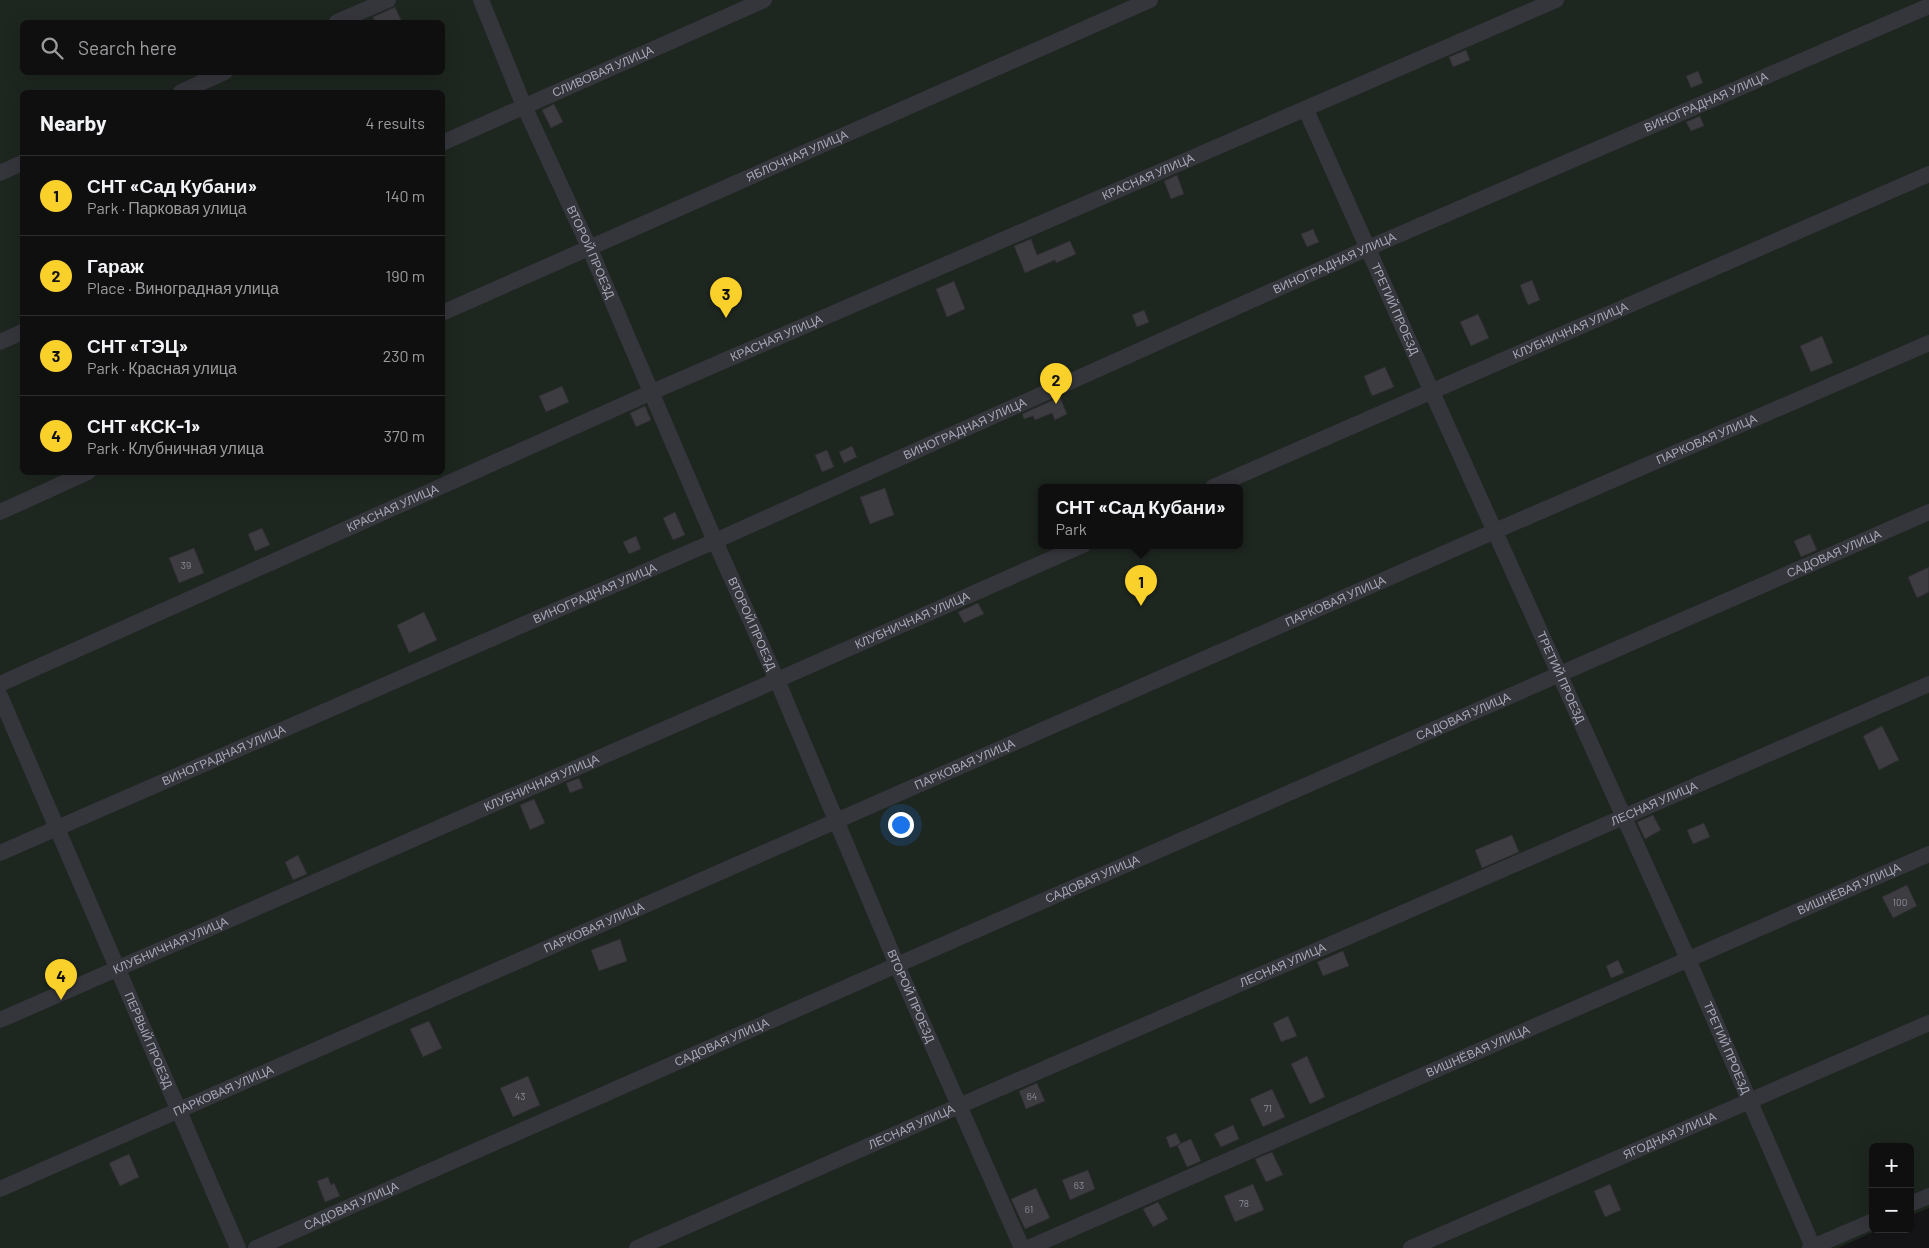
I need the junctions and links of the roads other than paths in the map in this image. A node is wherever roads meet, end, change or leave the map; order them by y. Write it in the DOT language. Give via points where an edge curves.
graph roads {
  1 [pos="388,0"];
  2 [pos="481,0"];
  3 [pos="764,0"];
  4 [pos="1150,0"];
  5 [pos="1556,0"];
  6 [pos="1929,6"];
  7 [pos="342,20"];
  8 [pos="219,75"];
  9 [pos="186,90"];
  10 [pos="524,106"];
  11 [pos="1306,110"];
  12 [pos="445,142"];
  13 [pos="20,164"];
  14 [pos="0,173"];
  15 [pos="1929,174"];
  16 [pos="589,247"];
  17 [pos="1368,248"];
  18 [pos="445,312"];
  19 [pos="20,333"];
  20 [pos="0,342"];
  21 [pos="1929,343"];
  22 [pos="1431,390"];
  23 [pos="652,392"];
  24 [pos="81,475"];
  25 [pos="1220,484"];
  26 [pos="0,512"];
  27 [pos="1929,512"];
  28 [pos="1495,531"];
  29 [pos="715,541"];
  30 [pos="1074,549"];
  31 [pos="1559,674"];
  32 [pos="777,680"];
  33 [pos="0,684"];
  34 [pos="1929,684"];
  35 [pos="0,696"];
  36 [pos="1624,817"];
  37 [pos="835,821"];
  38 [pos="58,828"];
  39 [pos="0,853"];
  40 [pos="1929,854"];
  41 [pos="1688,959"];
  42 [pos="897,965"];
  43 [pos="118,968"];
  44 [pos="0,1020"];
  45 [pos="1929,1023"];
  46 [pos="1748,1100"];
  47 [pos="959,1106"];
  48 [pos="178,1110"];
  49 [pos="0,1188"];
  50 [pos="1929,1196"];
  51 [pos="1914,1202"];
  52 [pos="1869,1223"];
  53 [pos="1811,1247"];
  54 [pos="238,1248"];
  55 [pos="256,1248"];
  56 [pos="637,1248"];
  57 [pos="1022,1248"];
  58 [pos="1028,1248"];
  59 [pos="1410,1248"];
  1 -- 7 [label="street"];
  2 -- 10 [label="street, ВТОРОЙ ПРОЕЗД"];
  3 -- 10 [label="street, СЛИВОВАЯ УЛИЦА"];
  4 -- 16 [label="street, ЯБЛОЧНАЯ УЛИЦА"];
  5 -- 11 [label="street, КРАСНАЯ УЛИЦА"];
  6 -- 17 [label="street, ВИНОГРАДНАЯ УЛИЦА"];
  8 -- 9 [label="street"];
  10 -- 12 [label="street, СЛИВОВАЯ УЛИЦА"];
  10 -- 16 [label="street, ВТОРОЙ ПРОЕЗД"];
  11 -- 17 [label="street, ТРЕТИЙ ПРОЕЗД"];
  11 -- 23 [label="street, КРАСНАЯ УЛИЦА"];
  13 -- 14 [label="street"];
  15 -- 22 [label="street, КЛУБНИЧНАЯ УЛИЦА"];
  16 -- 18 [label="street, ЯБЛОЧНАЯ УЛИЦА"];
  16 -- 23 [label="street, ВТОРОЙ ПРОЕЗД"];
  17 -- 22 [label="street, ТРЕТИЙ ПРОЕЗД"];
  17 -- 29 [label="street, ВИНОГРАДНАЯ УЛИЦА"];
  19 -- 20 [label="street"];
  21 -- 28 [label="street, ПАРКОВАЯ УЛИЦА"];
  22 -- 25 [label="street, КЛУБНИЧНАЯ УЛИЦА"];
  22 -- 28 [label="street, ТРЕТИЙ ПРОЕЗД"];
  23 -- 29 [label="street, ВТОРОЙ ПРОЕЗД"];
  23 -- 33 [label="street, КРАСНАЯ УЛИЦА"];
  24 -- 26 [label="street"];
  27 -- 31 [label="street, САДОВАЯ УЛИЦА"];
  28 -- 31 [label="street, ТРЕТИЙ ПРОЕЗД"];
  28 -- 37 [label="street, ПАРКОВАЯ УЛИЦА"];
  29 -- 32 [label="street, ВТОРОЙ ПРОЕЗД"];
  29 -- 38 [label="street, ВИНОГРАДНАЯ УЛИЦА"];
  30 -- 32 [label="street, КЛУБНИЧНАЯ УЛИЦА"];
  31 -- 36 [label="street, ТРЕТИЙ ПРОЕЗД"];
  31 -- 42 [label="street, САДОВАЯ УЛИЦА"];
  32 -- 37 [label="street, ВТОРОЙ ПРОЕЗД"];
  32 -- 43 [label="street, КЛУБНИЧНАЯ УЛИЦА"];
  34 -- 36 [label="street, ЛЕСНАЯ УЛИЦА"];
  35 -- 38 [label="street, ПЕРВЫЙ ПРОЕЗД"];
  36 -- 41 [label="street, ТРЕТИЙ ПРОЕЗД"];
  36 -- 47 [label="street, ЛЕСНАЯ УЛИЦА"];
  37 -- 42 [label="street, ВТОРОЙ ПРОЕЗД"];
  37 -- 48 [label="street, ПАРКОВАЯ УЛИЦА"];
  38 -- 39 [label="street, ВИНОГРАДНАЯ УЛИЦА"];
  38 -- 43 [label="street, ПЕРВЫЙ ПРОЕЗД"];
  40 -- 41 [label="street, ВИШНЁВАЯ УЛИЦА"];
  41 -- 46 [label="street, ТРЕТИЙ ПРОЕЗД"];
  41 -- 58 [label="street, ВИШНЁВАЯ УЛИЦА"];
  42 -- 47 [label="street, ВТОРОЙ ПРОЕЗД"];
  42 -- 55 [label="street, САДОВАЯ УЛИЦА"];
  43 -- 44 [label="street, КЛУБНИЧНАЯ УЛИЦА"];
  43 -- 48 [label="street, ПЕРВЫЙ ПРОЕЗД"];
  45 -- 46 [label="street, ЯГОДНАЯ УЛИЦА"];
  46 -- 53 [label="street, ТРЕТИЙ ПРОЕЗД"];
  46 -- 59 [label="street, ЯГОДНАЯ УЛИЦА"];
  47 -- 56 [label="street, ЛЕСНАЯ УЛИЦА"];
  47 -- 57 [label="street, ВТОРОЙ ПРОЕЗД"];
  48 -- 49 [label="street, ПАРКОВАЯ УЛИЦА"];
  48 -- 54 [label="street, ПЕРВЫЙ ПРОЕЗД"];
  50 -- 51 [label="street"];
  52 -- 53 [label="street"];
}
